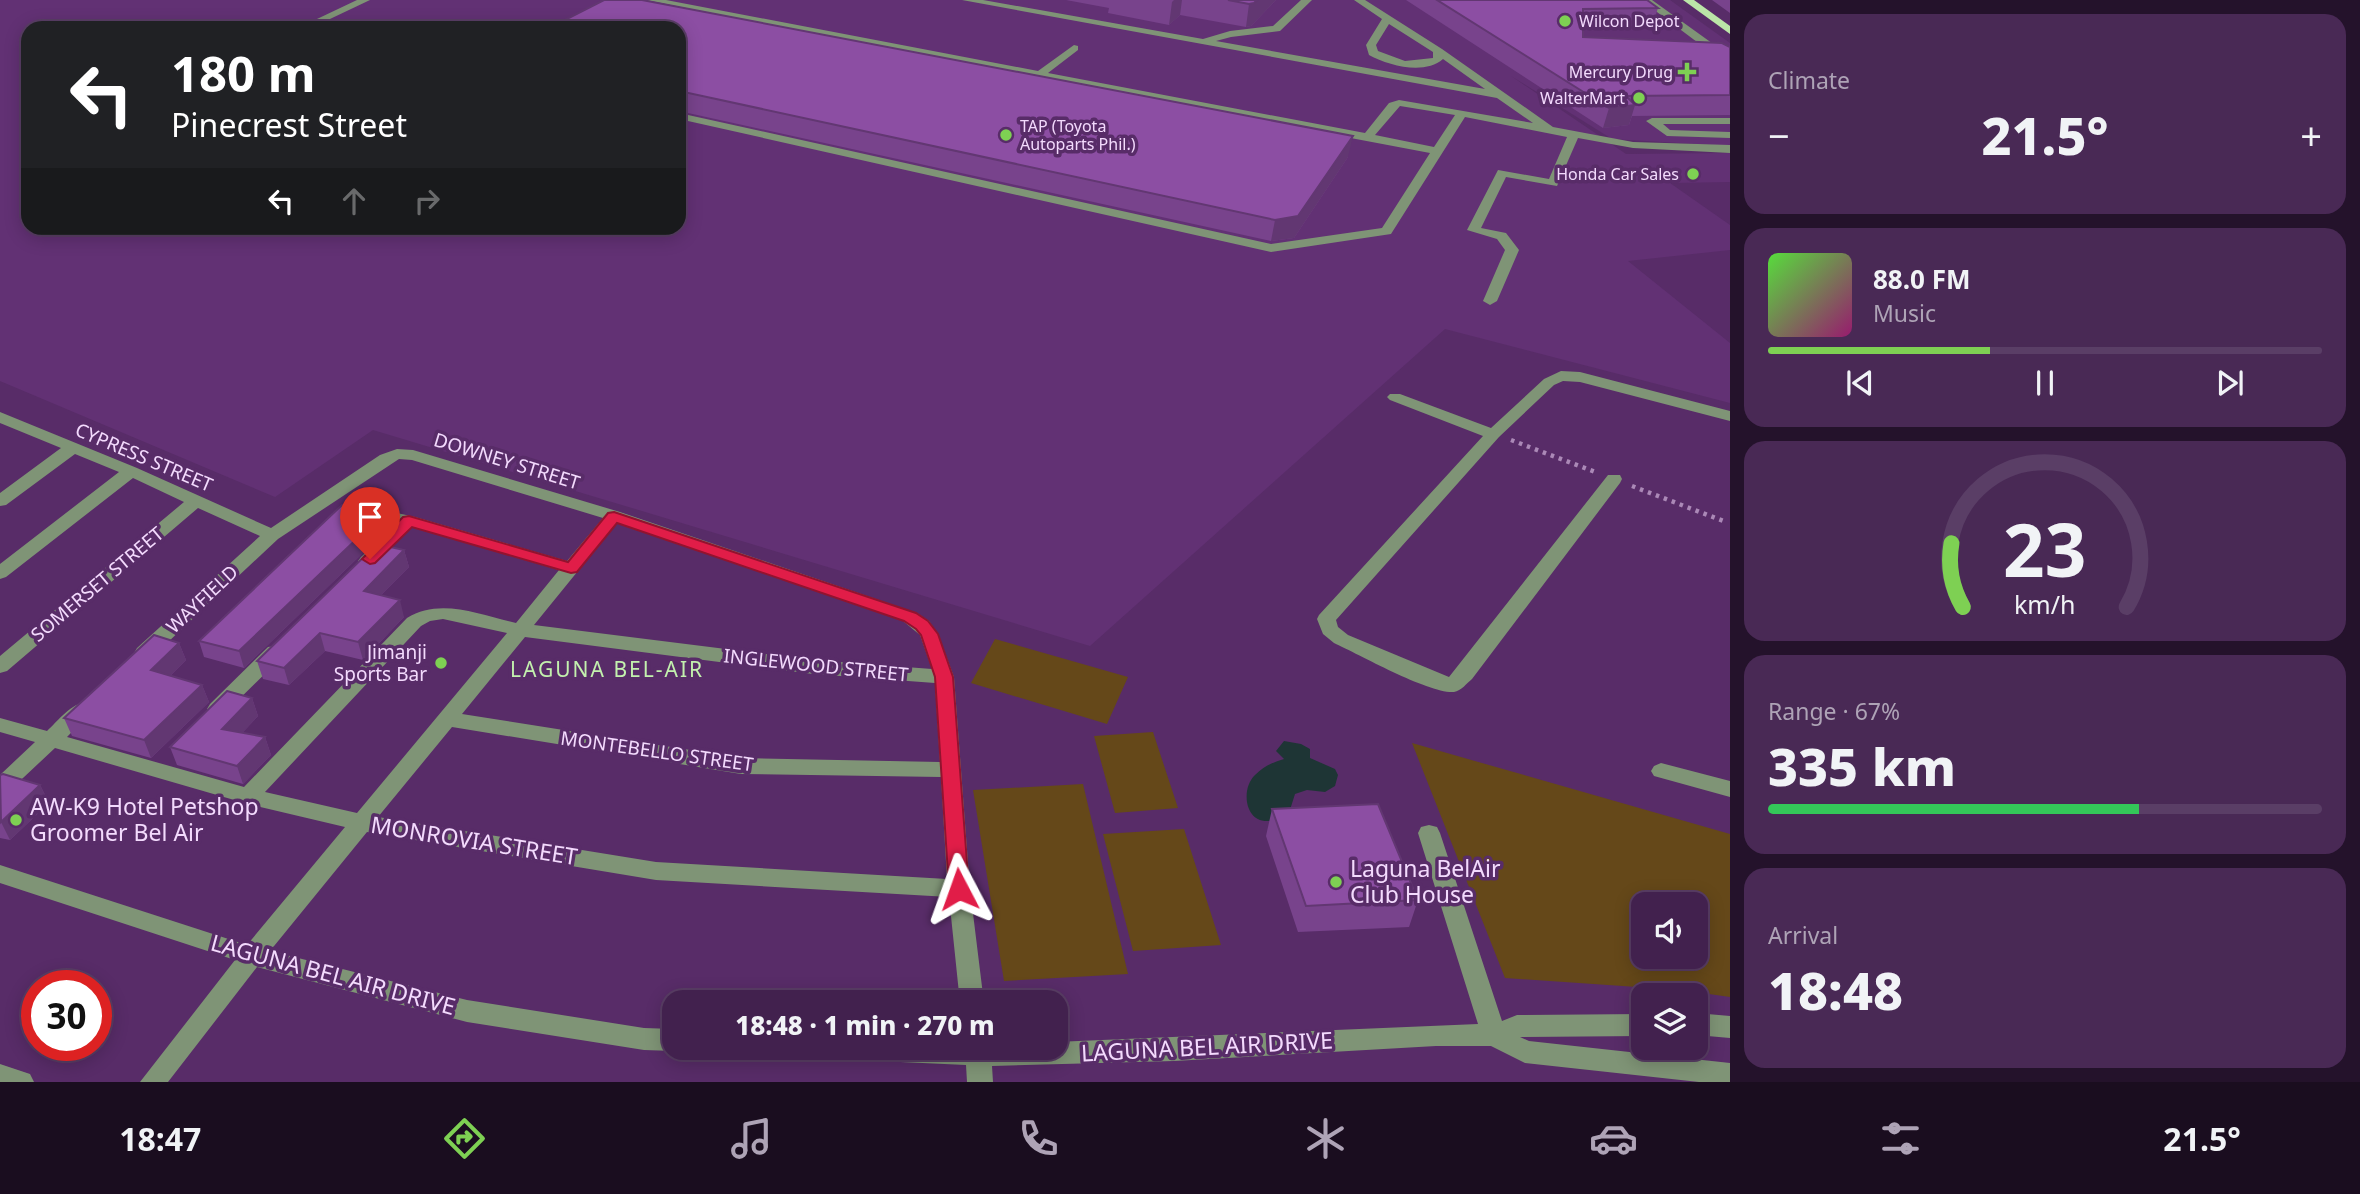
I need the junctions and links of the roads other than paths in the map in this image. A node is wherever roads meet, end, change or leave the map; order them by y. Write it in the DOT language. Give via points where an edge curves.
graph roads {
  1 [pos="365,0"];
  2 [pos="651,0"];
  3 [pos="967,0"];
  4 [pos="1307,0"];
  5 [pos="1359,0"];
  6 [pos="1646,0"];
  7 [pos="1688,0"];
  8 [pos="1388,18"];
  9 [pos="318,21"];
  10 [pos="1730,31"];
  11 [pos="1204,42"];
  12 [pos="1074,48"];
  13 [pos="1438,51"];
  14 [pos="1730,51"];
  15 [pos="1038,76"];
  16 [pos="1499,95"];
  17 [pos="1462,113"];
  18 [pos="686,118"];
  19 [pos="1730,121"];
  20 [pos="1550,130"];
  21 [pos="1574,134"];
  22 [pos="1730,135"];
  23 [pos="1368,137"];
  24 [pos="1730,149"];
  25 [pos="1438,151"];
  26 [pos="1490,301"];
  27 [pos="1395,397"];
  28 [pos="1730,416"];
  29 [pos="4,423"];
  30 [pos="1493,434"];
  31 [pos="72,448"];
  32 [pos="386,458"];
  33 [pos="131,471"];
  34 [pos="1614,479"];
  35 [pos="0,501"];
  36 [pos="322,501"];
  37 [pos="194,502"];
  38 [pos="614,516"];
  39 [pos="409,521"];
  40 [pos="272,535"];
  41 [pos="571,568"];
  42 [pos="0,573"];
  43 [pos="350,578"];
  44 [pos="520,630"];
  45 [pos="292,636"];
  46 [pos="131,665"];
  47 [pos="0,666"];
  48 [pos="944,677"];
  49 [pos="101,693"];
  50 [pos="447,719"];
  51 [pos="204,722"];
  52 [pos="0,725"];
  53 [pos="50,740"];
  54 [pos="175,751"];
  55 [pos="155,770"];
  56 [pos="951,770"];
  57 [pos="1661,771"];
  58 [pos="0,787"];
  59 [pos="1730,789"];
  60 [pos="248,796"];
  61 [pos="362,823"];
  62 [pos="1429,833"];
  63 [pos="0,874"];
  64 [pos="959,889"];
  65 [pos="252,956"];
  66 [pos="971,990"];
  67 [pos="1631,1025"];
  68 [pos="1708,1025"];
  69 [pos="1730,1027"];
  70 [pos="1494,1035"];
  71 [pos="662,1040"];
  72 [pos="1068,1051"];
  73 [pos="979,1060"];
  74 [pos="1730,1074"];
  75 [pos="0,1075"];
  76 [pos="21,1082"];
  77 [pos="153,1082"];
  78 [pos="980,1082"];
  1 -- 9 [label="street"];
  2 -- 15 [label="street"];
  3 -- 11 [label="street"];
  4 -- 11 [label="street" via="1276,29"];
  5 -- 8 [label="street"];
  6 -- 14 [label="street" via="1713,48"];
  7 -- 10 [label="main road"];
  8 -- 13 [label="street"];
  8 -- 13 [label="street" via="1371,45 1379,57 1429,63 1438,60"];
  11 -- 16 [label="street"];
  12 -- 15 [label="street"];
  13 -- 16 [label="street"];
  15 -- 23 [label="street"];
  16 -- 20 [label="street"];
  17 -- 20 [label="street"];
  17 -- 23 [label="street" via="1399,103"];
  17 -- 25 [label="street"];
  18 -- 25 [label="street" via="1271,248 1386,232"];
  19 -- 22 [label="street" via="1652,121 1667,133"];
  20 -- 21 [label="street"];
  21 -- 24 [label="street" via="1633,145"];
  21 -- 26 [label="street" via="1553,183 1502,173 1479,218 1473,230 1501,236 1512,250"];
  23 -- 25 [label="street"];
  27 -- 30 [label="street"];
  28 -- 30 [label="street" via="1561,376"];
  29 -- 31 [label="street, CYPRESS STREET"];
  30 -- 34 [label="street" via="1326,619 1341,639 1453,685"];
  31 -- 33 [label="street, CYPRESS STREET"];
  31 -- 35 [label="street"];
  32 -- 36 [label="street, WAYFIELD"];
  32 -- 38 [label="street, DOWNEY STREET" via="413,454"];
  33 -- 37 [label="street, CYPRESS STREET"];
  33 -- 42 [label="street"];
  36 -- 39 [label="street"];
  36 -- 40 [label="street, WAYFIELD"];
  37 -- 40 [label="street, CYPRESS STREET"];
  37 -- 47 [label="street, SOMERSET STREET"];
  38 -- 41 [label="street"];
  38 -- 48 [label="street, DOWNEY STREET" via="910,617 929,634"];
  39 -- 41 [label="street"];
  39 -- 43 [label="street"];
  40 -- 46 [label="street, WAYFIELD"];
  41 -- 44 [label="street"];
  44 -- 48 [label="street, INGLEWOOD STREET" via="813,667"];
  44 -- 50 [label="street"];
  44 -- 60 [label="street, INGLEWOOD STREET" via="443,613 425,615"];
  45 -- 51 [label="street"];
  48 -- 56 [label="street, DOWNEY STREET"];
  49 -- 53 [label="street"];
  50 -- 56 [label="street, MONTEBELLO STREET" via="741,766"];
  50 -- 61 [label="street"];
  52 -- 53 [label="street, MONROVIA STREET"];
  53 -- 55 [label="street, MONROVIA STREET"];
  53 -- 58 [label="street"];
  54 -- 55 [label="street"];
  55 -- 60 [label="street, MONROVIA STREET"];
  56 -- 64 [label="street, DOWNEY STREET"];
  57 -- 59 [label="street"];
  60 -- 61 [label="street, MONROVIA STREET"];
  61 -- 64 [label="street, MONROVIA STREET" via="656,871"];
  61 -- 65 [label="street"];
  62 -- 70 [label="street"];
  63 -- 65 [label="street, LAGUNA BEL AIR DRIVE"];
  64 -- 66 [label="street, DOWNEY STREET"];
  65 -- 71 [label="street, LAGUNA BEL AIR DRIVE" via="467,1010"];
  65 -- 77 [label="street"];
  67 -- 70 [label="street, LAGUNA BEL AIR DRIVE" via="1517,1027"];
  68 -- 69 [label="street"];
  70 -- 72 [label="street, LAGUNA BEL AIR DRIVE"];
  70 -- 74 [label="street, LAGUNA BEL AIR DRIVE" via="1525,1052"];
  73 -- 78 [label="street"];
  75 -- 76 [label="street"];
}
